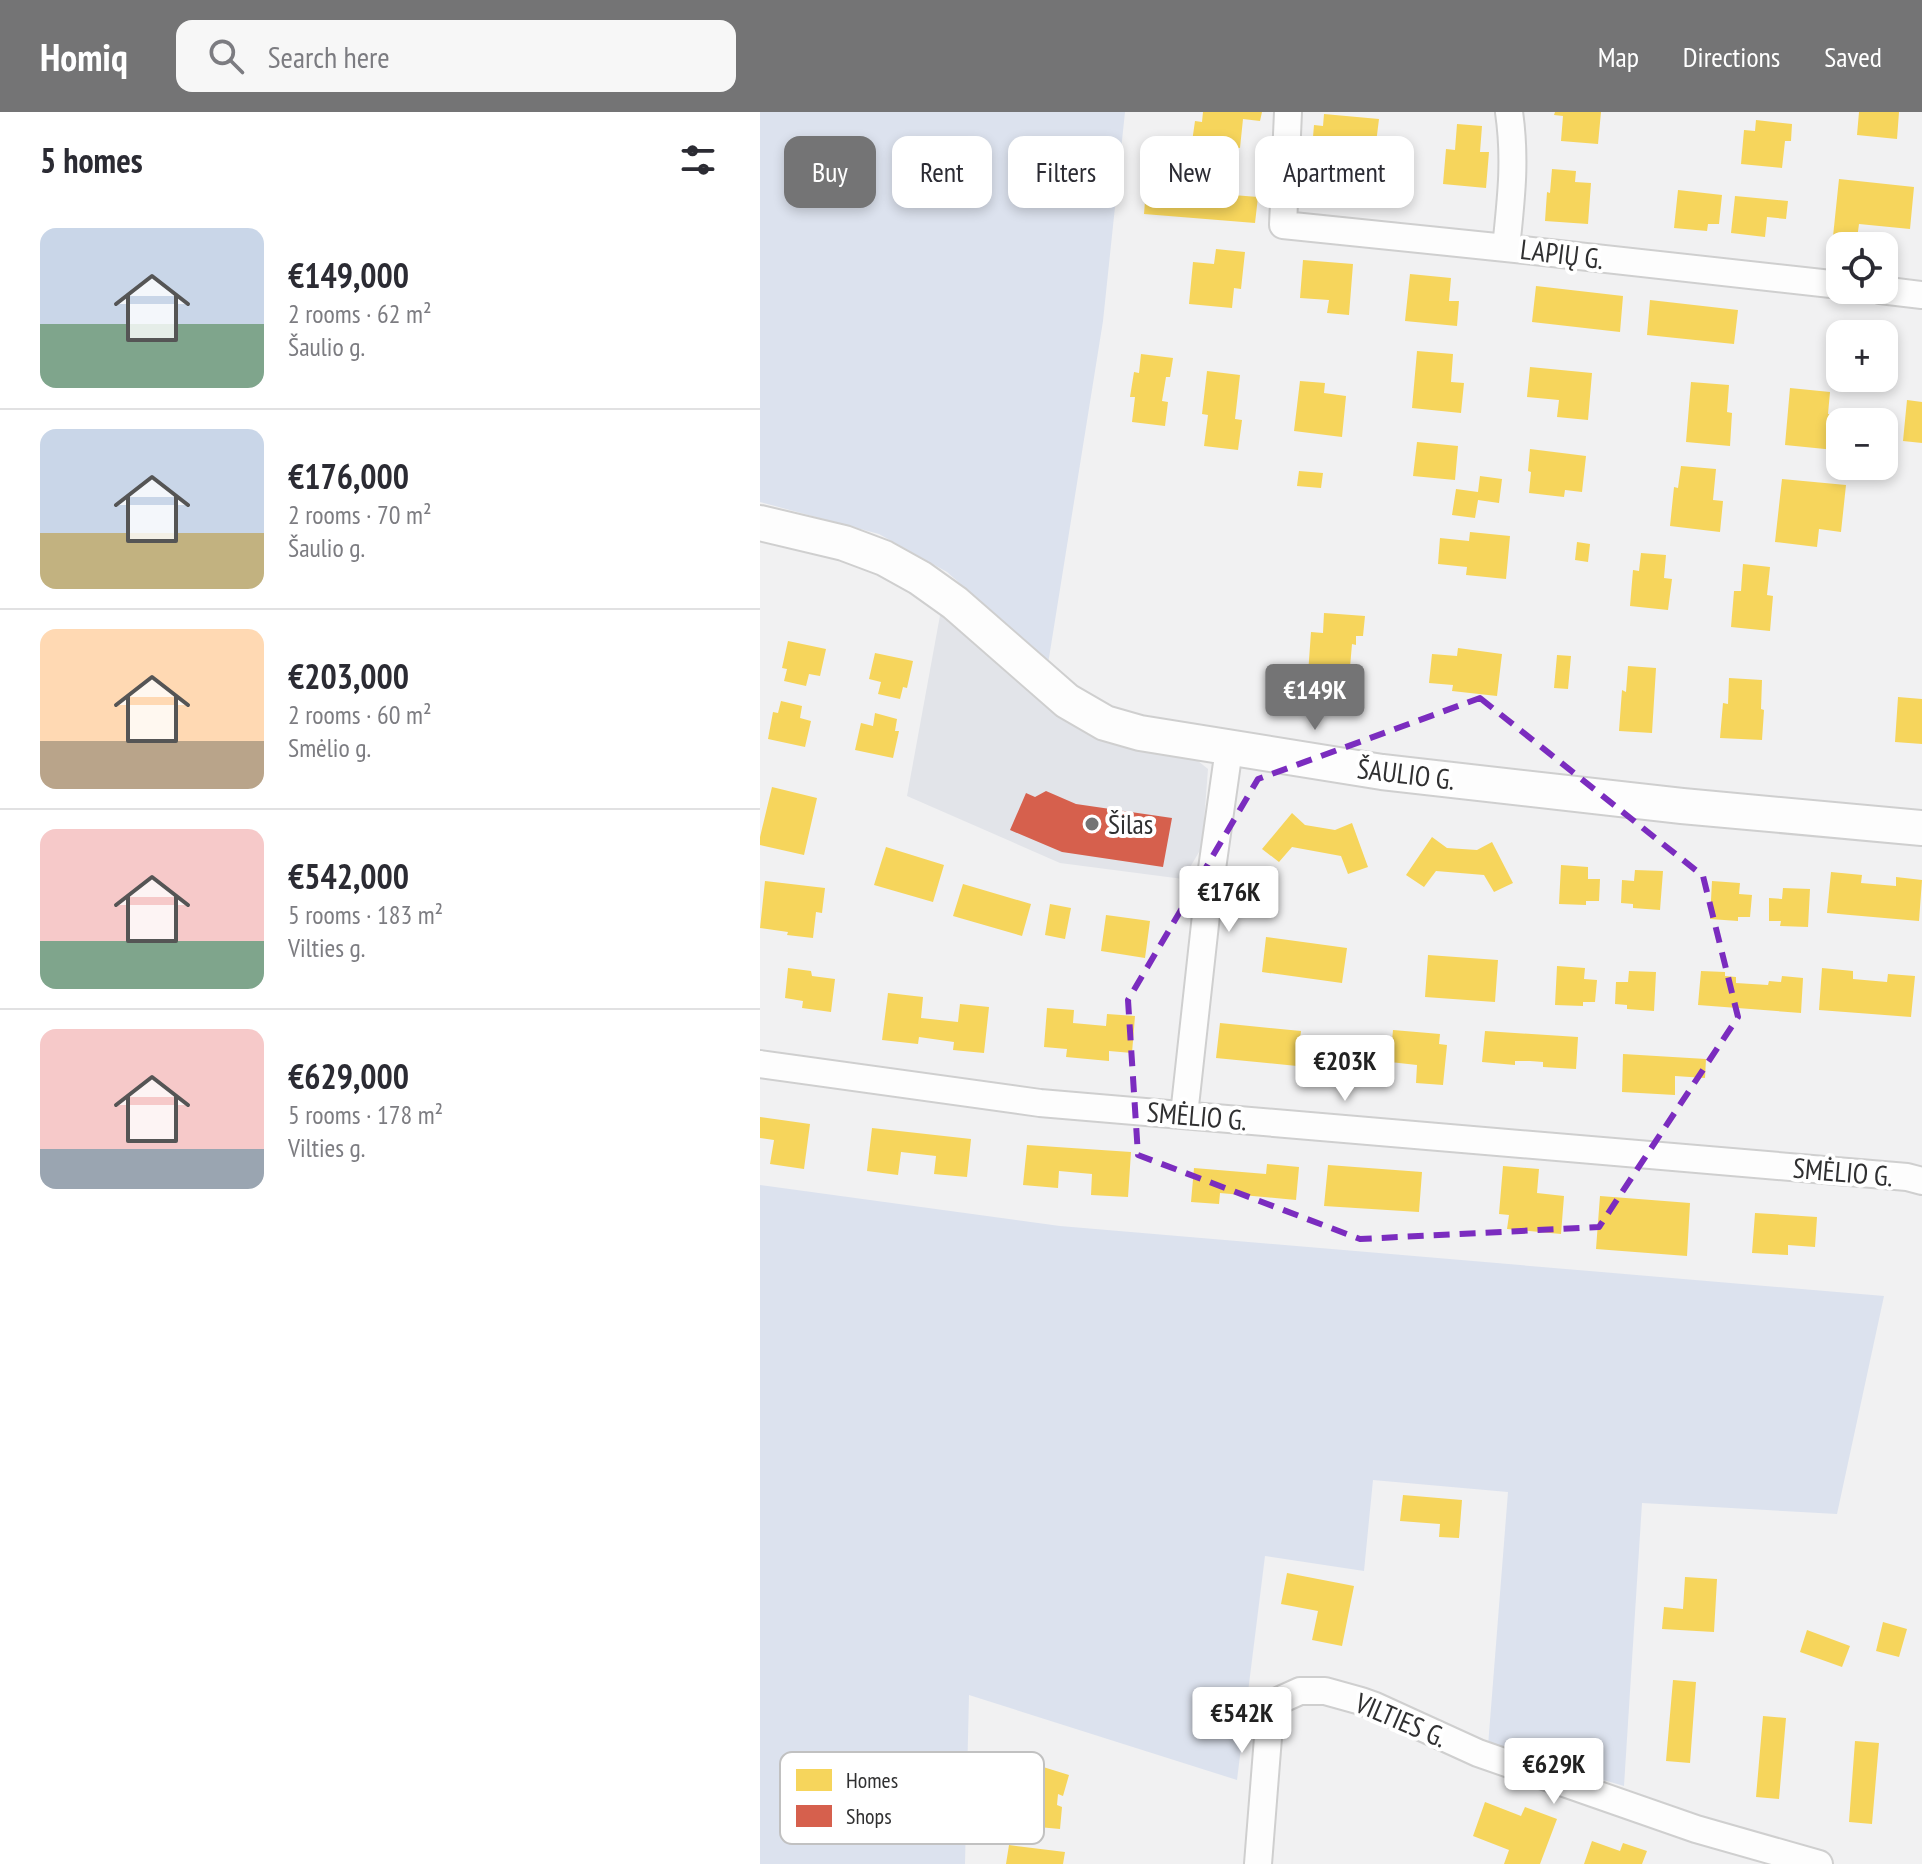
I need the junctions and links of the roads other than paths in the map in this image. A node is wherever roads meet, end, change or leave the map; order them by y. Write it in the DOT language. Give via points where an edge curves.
graph roads {
  1 [pos="1288,112"];
  2 [pos="1509,112"];
  3 [pos="1506,248"];
  4 [pos="1826,283"];
  5 [pos="1898,292"];
  6 [pos="1922,295"];
  7 [pos="760,523"];
  8 [pos="1229,749"];
  9 [pos="1922,828"];
  10 [pos="760,1064"];
  11 [pos="1184,1115"];
  12 [pos="1922,1181"];
  13 [pos="1258,1864"];
  14 [pos="1819,1864"];
  1 -- 3 [label="street, LAPIŲ G." via="1283,225"];
  2 -- 3 [label="street" via="1514,173"];
  3 -- 4 [label="street, LAPIŲ G."];
  5 -- 6 [label="street"];
  7 -- 8 [label="street, ŠAULIO G." via="844,543 920,578 1067,701 1105,723"];
  8 -- 9 [label="street, ŠAULIO G." via="1398,774"];
  8 -- 11 [label="street"];
  10 -- 11 [label="street, SMĖLIO G." via="1040,1103"];
  11 -- 12 [label="street, SMĖLIO G."];
  13 -- 14 [label="street, VILTIES G." via="1269,1725 1280,1700 1300,1691 1325,1691 1375,1706 1478,1753 1696,1829"];
}
